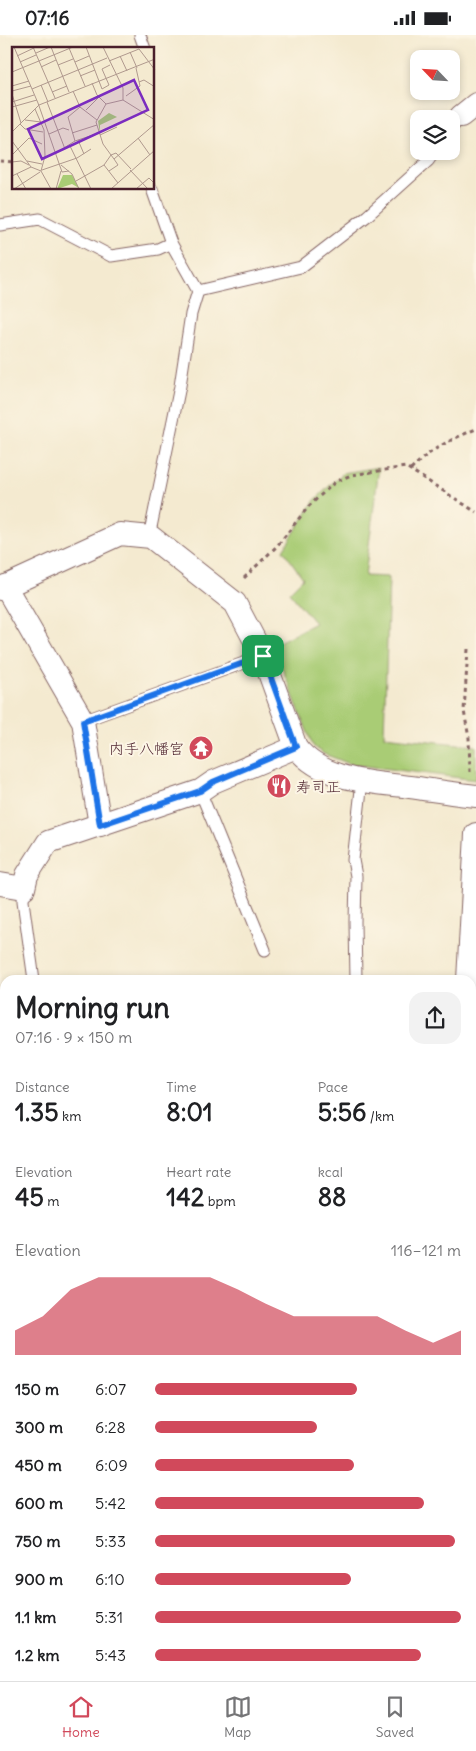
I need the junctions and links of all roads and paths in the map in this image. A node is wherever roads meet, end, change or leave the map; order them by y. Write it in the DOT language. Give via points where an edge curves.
graph roads {
  1 [pos="140,35"];
  2 [pos="144,47"];
  3 [pos="429,160"];
  4 [pos="152,190"];
  5 [pos="0,225"];
  6 [pos="171,243"];
  7 [pos="198,291"];
  8 [pos="476,429"];
  9 [pos="411,470"];
  10 [pos="476,512"];
  11 [pos="149,537"];
  12 [pos="2,588"];
  13 [pos="225,595"];
  14 [pos="468,649"];
  15 [pos="263,656"];
  16 [pos="83,721"];
  17 [pos="296,747"];
  18 [pos="362,781"];
  19 [pos="200,791"];
  20 [pos="473,796"];
  21 [pos="100,825"];
  22 [pos="476,834"];
  23 [pos="0,884"];
  24 [pos="24,887"];
  25 [pos="265,950"];
  26 [pos="33,975"];
  27 [pos="356,975"];
  28 [pos="468,975"];
  1 -- 2 [label="lane"];
  3 -- 7 [label="lane" via="368,216 301,267"];
  4 -- 6 [label="lane"];
  5 -- 6 [label="lane" via="40,219 111,256 158,249"];
  6 -- 7 [label="lane"];
  7 -- 11 [label="lane"];
  8 -- 9 [label="path" via="450,441"];
  9 -- 10 [label="path"];
  9 -- 13 [label="path" via="406,467 351,475 335,482 309,506 277,546"];
  11 -- 12 [label="street" via="120,534"];
  11 -- 13 [label="street"];
  12 -- 16 [label="street"];
  13 -- 15 [label="street" via="235,603"];
  14 -- 20 [label="path" via="464,711"];
  15 -- 16 [label="lane"];
  15 -- 17 [label="street"];
  16 -- 21 [label="street"];
  17 -- 18 [label="street" via="319,767"];
  17 -- 19 [label="street" via="213,782"];
  18 -- 20 [label="street"];
  18 -- 27 [label="lane" via="353,860 356,876"];
  19 -- 21 [label="street"];
  19 -- 25 [label="lane"];
  21 -- 24 [label="street" via="48,842 27,875"];
  22 -- 28 [label="street"];
  23 -- 24 [label="street"];
  24 -- 26 [label="lane"];
}
